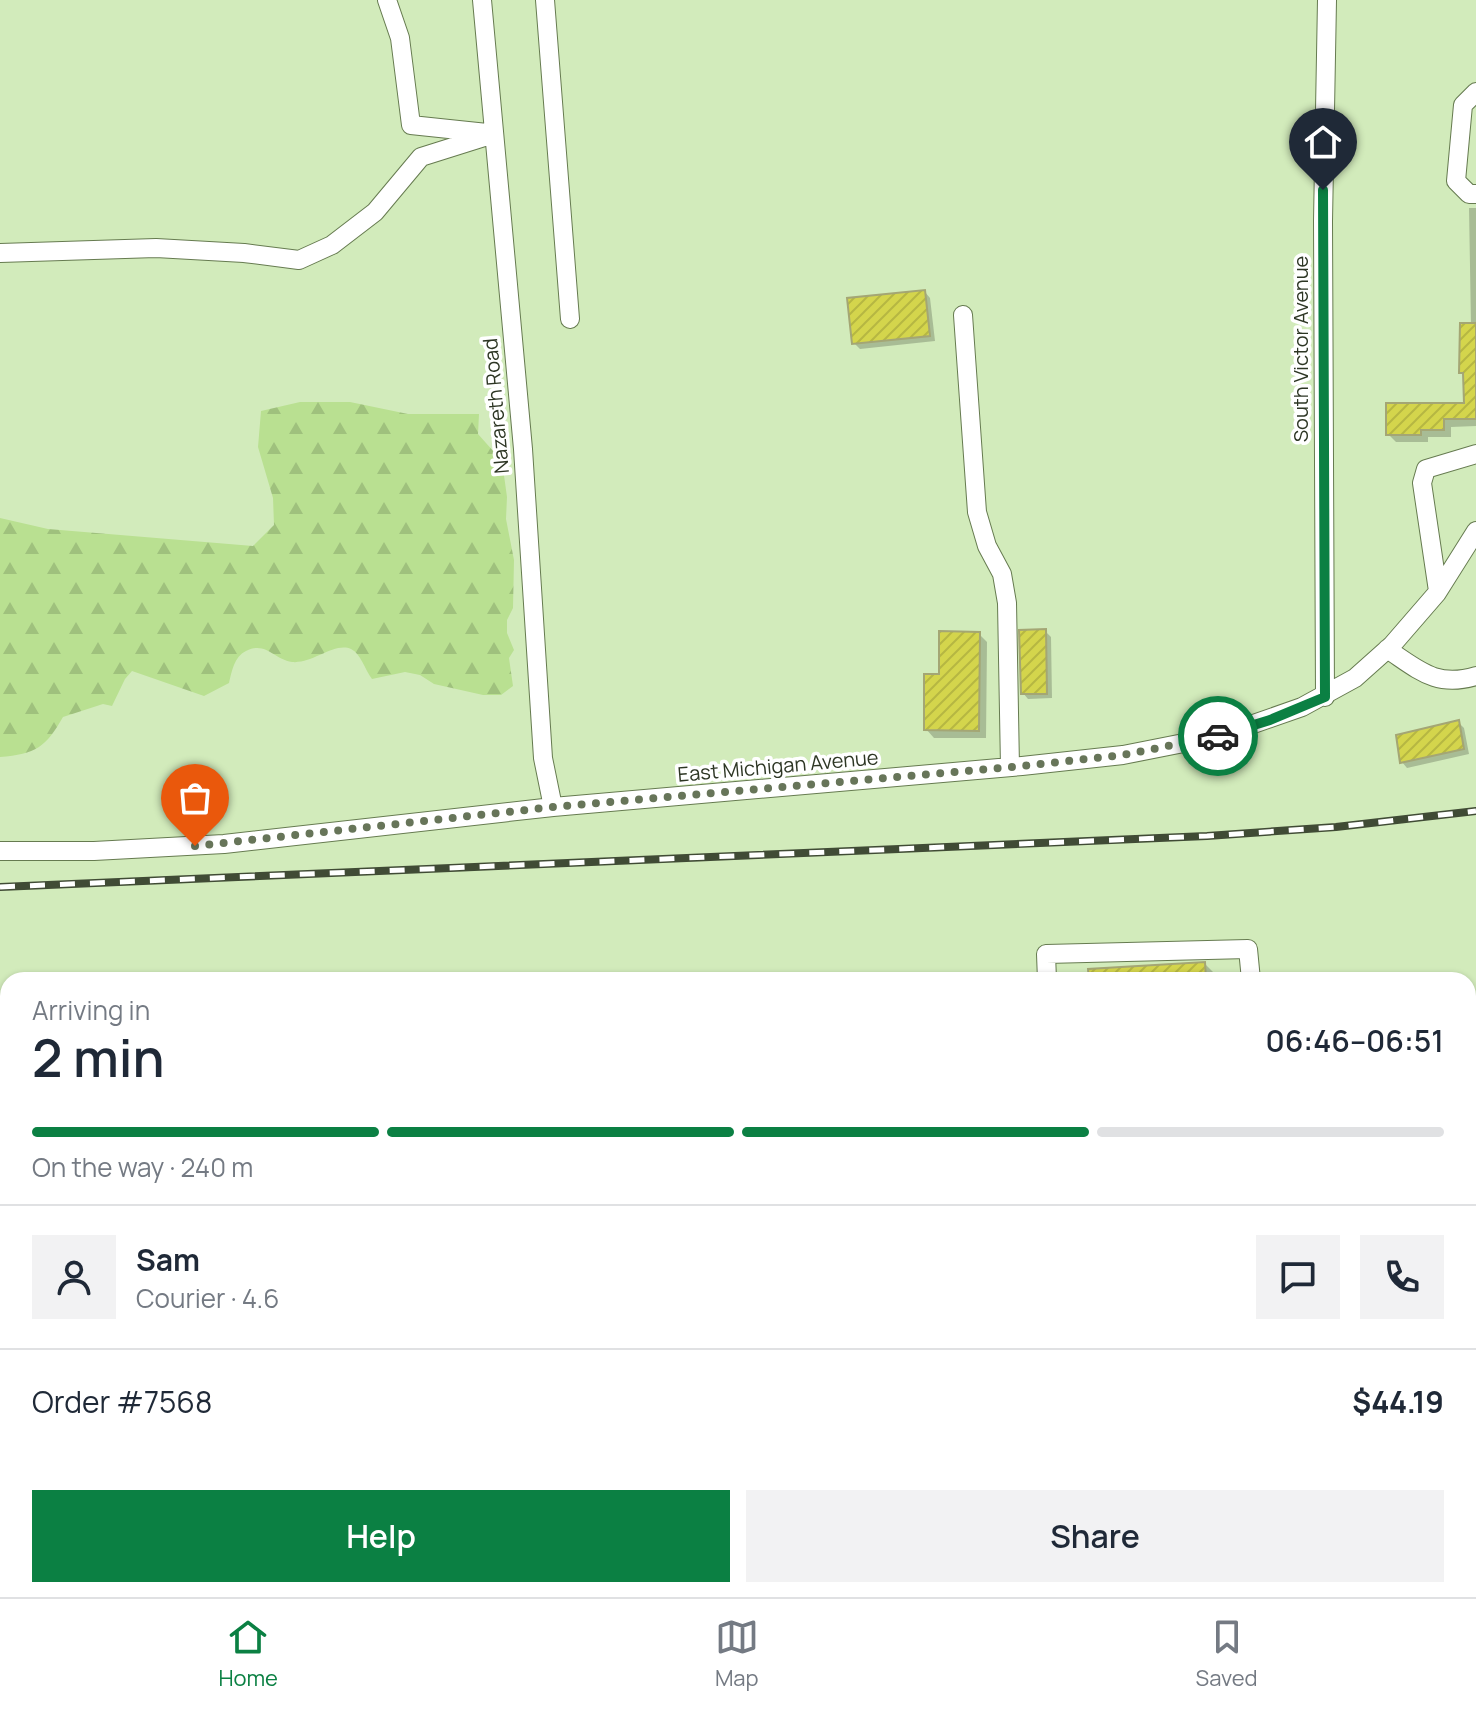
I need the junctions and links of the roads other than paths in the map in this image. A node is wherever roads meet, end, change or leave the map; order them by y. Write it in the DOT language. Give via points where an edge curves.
graph roads {
  1 [pos="387,0"];
  2 [pos="482,0"];
  3 [pos="545,0"];
  4 [pos="1327,0"];
  5 [pos="1476,92"];
  6 [pos="494,134"];
  7 [pos="1476,194"];
  8 [pos="0,253"];
  9 [pos="963,315"];
  10 [pos="570,319"];
  11 [pos="1476,454"];
  12 [pos="1476,531"];
  13 [pos="1438,591"];
  14 [pos="1387,649"];
  15 [pos="1476,676"];
  16 [pos="1325,697"];
  17 [pos="1010,767"];
  18 [pos="553,807"];
  19 [pos="0,851"];
  20 [pos="1047,972"];
  21 [pos="1250,972"];
  1 -- 6 [label="street" via="400,38 411,125"];
  2 -- 6 [label="street, Nazareth Road"];
  3 -- 10 [label="street"];
  4 -- 16 [label="street, South Victor Avenue"];
  5 -- 7 [label="street" via="1463,105 1456,181"];
  6 -- 8 [label="street" via="421,157 375,212 332,245 299,260 156,248"];
  6 -- 18 [label="street, Nazareth Road" via="523,449 543,758"];
  9 -- 17 [label="street" via="977,512 1002,574 1007,603"];
  11 -- 13 [label="street" via="1426,469 1422,483"];
  12 -- 13 [label="street, East Michigan Avenue"];
  13 -- 14 [label="street, East Michigan Avenue"];
  14 -- 15 [label="street" via="1434,679 1455,682"];
  14 -- 16 [label="street, East Michigan Avenue"];
  16 -- 17 [label="street, East Michigan Avenue" via="1219,736 1123,755"];
  17 -- 18 [label="street, East Michigan Avenue"];
  18 -- 19 [label="street, East Michigan Avenue" via="224,844"];
  20 -- 21 [label="street" via="1046,954 1248,949"];
}
